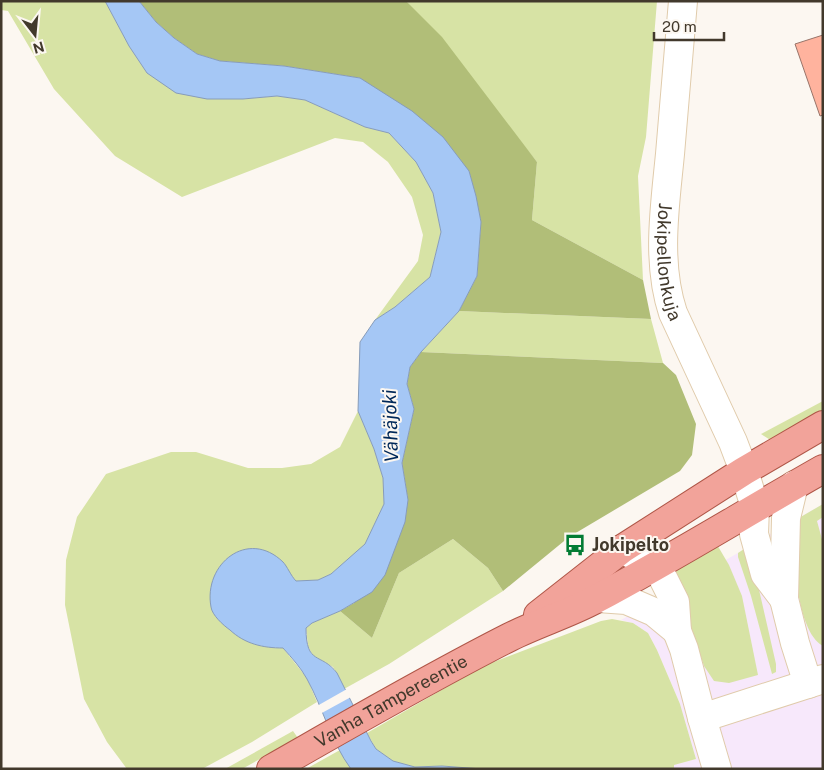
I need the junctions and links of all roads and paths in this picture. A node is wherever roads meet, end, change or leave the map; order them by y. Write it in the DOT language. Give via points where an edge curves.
graph roads {
  1 [pos="683,1"];
  2 [pos="823,425"];
  3 [pos="823,469"];
  4 [pos="744,471"];
  5 [pos="794,485"];
  6 [pos="755,508"];
  7 [pos="622,549"];
  8 [pos="655,567"];
  9 [pos="598,598"];
  10 [pos="784,599"];
  11 [pos="677,631"];
  12 [pos="511,636"];
  13 [pos="816,681"];
  14 [pos="702,718"];
  15 [pos="271,769"];
  16 [pos="717,769"];
  1 -- 4 [label="street, Jokipellonkuja" via="664,220 664,275 673,313"];
  2 -- 4 [label="main road, Vanha Tampereentie"];
  3 -- 5 [label="main road, Vanha Tampereentie"];
  4 -- 6 [label="street, Jokipellonkuja"];
  4 -- 7 [label="main road, Vanha Tampereentie"];
  5 -- 6 [label="main road, Vanha Tampereentie"];
  5 -- 10 [label="street" via="786,518"];
  6 -- 8 [label="main road, Vanha Tampereentie"];
  6 -- 10 [label="street, Jokipellonkuja" via="754,534 765,574"];
  7 -- 8 [label="street"];
  7 -- 12 [label="main road, Vanha Tampereentie"];
  8 -- 9 [label="main road, Vanha Tampereentie"];
  8 -- 11 [label="street" via="675,602"];
  9 -- 11 [label="street" via="626,600 654,612"];
  9 -- 12 [label="main road, Vanha Tampereentie"];
  10 -- 13 [label="street" via="795,644"];
  11 -- 14 [label="street"];
  12 -- 15 [label="main road, Vanha Tampereentie"];
  13 -- 14 [label="street"];
  14 -- 16 [label="street"];
}
